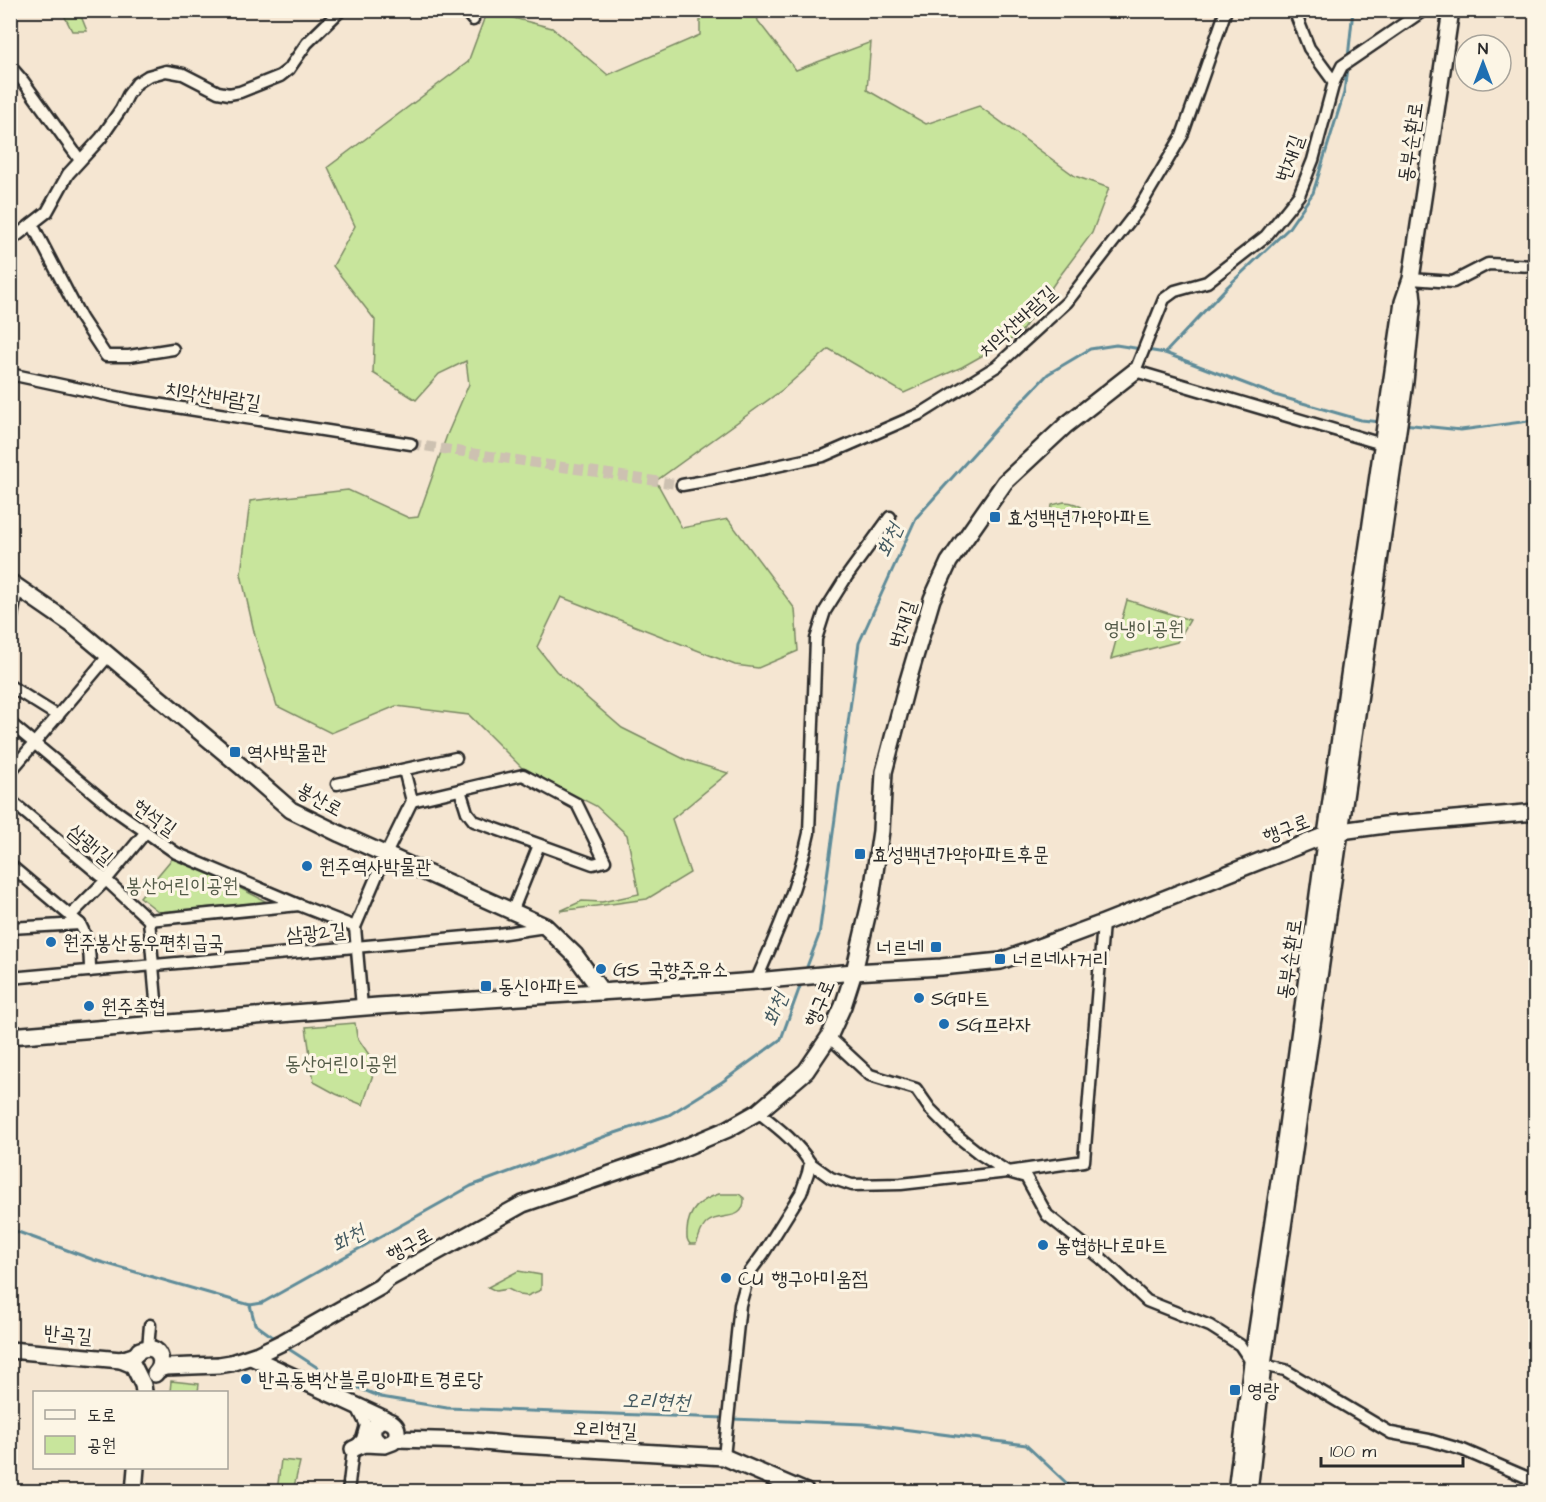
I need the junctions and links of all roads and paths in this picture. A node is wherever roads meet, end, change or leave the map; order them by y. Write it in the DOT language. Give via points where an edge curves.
graph roads {
  1 [pos="341,10"];
  2 [pos="462,10"];
  3 [pos="1226,10"];
  4 [pos="1294,10"];
  5 [pos="1424,10"];
  6 [pos="1450,10"];
  7 [pos="473,20"];
  8 [pos="10,66"];
  9 [pos="1334,81"];
  10 [pos="80,160"];
  11 [pos="32,224"];
  12 [pos="10,241"];
  13 [pos="1536,266"];
  14 [pos="1411,279"];
  15 [pos="173,349"];
  16 [pos="1136,368"];
  17 [pos="10,374"];
  18 [pos="1390,439"];
  19 [pos="411,444"];
  20 [pos="682,485"];
  21 [pos="890,517"];
  22 [pos="14,584"];
  23 [pos="10,626"];
  24 [pos="109,655"];
  25 [pos="10,686"];
  26 [pos="58,716"];
  27 [pos="10,723"];
  28 [pos="35,743"];
  29 [pos="456,758"];
  30 [pos="404,770"];
  31 [pos="10,772"];
  32 [pos="336,784"];
  33 [pos="460,790"];
  34 [pos="10,800"];
  35 [pos="412,801"];
  36 [pos="1536,812"];
  37 [pos="145,833"];
  38 [pos="1334,833"];
  39 [pos="539,845"];
  40 [pos="386,855"];
  41 [pos="10,865"];
  42 [pos="106,880"];
  43 [pos="299,905"];
  44 [pos="512,912"];
  45 [pos="70,916"];
  46 [pos="149,920"];
  47 [pos="1103,923"];
  48 [pos="80,924"];
  49 [pos="355,927"];
  50 [pos="545,927"];
  51 [pos="10,928"];
  52 [pos="357,946"];
  53 [pos="154,965"];
  54 [pos="90,971"];
  55 [pos="854,972"];
  56 [pos="10,978"];
  57 [pos="756,981"];
  58 [pos="602,992"];
  59 [pos="362,1007"];
  60 [pos="158,1023"];
  61 [pos="10,1036"];
  62 [pos="829,1037"];
  63 [pos="759,1112"];
  64 [pos="810,1162"];
  65 [pos="1008,1172"];
  66 [pos="150,1325"];
  67 [pos="10,1350"];
  68 [pos="251,1353"];
  69 [pos="156,1362"];
  70 [pos="132,1363"];
  71 [pos="1258,1364"];
  72 [pos="144,1391"];
  73 [pos="357,1407"];
  74 [pos="389,1421"];
  75 [pos="369,1427"];
  76 [pos="396,1439"];
  77 [pos="473,1441"];
  78 [pos="381,1444"];
  79 [pos="353,1449"];
  80 [pos="724,1452"];
  81 [pos="136,1469"];
  82 [pos="1535,1479"];
  83 [pos="134,1491"];
  84 [pos="348,1491"];
  85 [pos="806,1491"];
  86 [pos="1236,1491"];
  87 [pos="1248,1491"];
  88 [pos="1528,1491"];
  1 -- 10 [label="street" via="307,43 289,69 240,92 218,92 172,72 148,76 137,83 101,138"];
  2 -- 7 [label="street"];
  3 -- 20 [label="street, 치악산바람길" via="1182,136 1138,210 1067,302 997,366 922,413 824,456"];
  4 -- 9 [label="street" via="1309,48"];
  5 -- 9 [label="street, 번재길" via="1342,66"];
  6 -- 14 [label="street, 동부순환로"];
  8 -- 10 [label="street"];
  9 -- 16 [label="street, 번재길" via="1313,160 1299,195 1266,237 1215,276 1164,298"];
  10 -- 11 [label="street" via="48,212"];
  11 -- 12 [label="street"];
  11 -- 15 [label="street" via="105,356"];
  13 -- 14 [label="street" via="1488,264 1453,282"];
  14 -- 18 [label="street, 동부순환로" via="1403,302 1399,381"];
  16 -- 18 [label="street"];
  16 -- 55 [label="street, 번재길" via="1005,482 949,562 925,621 884,772 872,899"];
  17 -- 19 [label="street, 치악산바람길" via="131,400"];
  18 -- 38 [label="street, 동부순환로"];
  21 -- 57 [label="street" via="846,576 825,611 816,639 809,833 788,906"];
  22 -- 23 [label="street"];
  22 -- 24 [label="street, 봉산로"];
  24 -- 26 [label="street"];
  24 -- 40 [label="street, 봉산로" via="291,810"];
  25 -- 26 [label="street"];
  26 -- 28 [label="street"];
  27 -- 28 [label="street, 현석길"];
  28 -- 31 [label="street"];
  28 -- 37 [label="street, 현석길"];
  29 -- 30 [label="street"];
  30 -- 32 [label="street"];
  30 -- 35 [label="street"];
  33 -- 35 [label="street"];
  33 -- 39 [label="street" via="474,822"];
  33 -- 39 [label="street" via="523,775 577,804 605,861 593,864"];
  34 -- 42 [label="street, 삼광1길"];
  35 -- 40 [label="street"];
  36 -- 38 [label="street, 행구로"];
  37 -- 42 [label="street"];
  37 -- 43 [label="street, 현석길" via="176,853"];
  38 -- 47 [label="street, 행구로"];
  38 -- 71 [label="street, 동부순환로" via="1285,1141"];
  39 -- 44 [label="street"];
  40 -- 44 [label="street, 봉산로"];
  40 -- 49 [label="street"];
  41 -- 45 [label="street"];
  42 -- 45 [label="street"];
  42 -- 46 [label="street, 삼광1길"];
  43 -- 46 [label="street, 현석길"];
  43 -- 49 [label="street, 현석길"];
  44 -- 50 [label="street, 봉산로"];
  45 -- 48 [label="street"];
  46 -- 53 [label="street"];
  47 -- 55 [label="street, 행구로" via="1001,961"];
  47 -- 65 [label="street" via="1084,1161"];
  48 -- 51 [label="street"];
  48 -- 54 [label="street" via="90,951"];
  49 -- 52 [label="street"];
  50 -- 52 [label="street, 삼광2길"];
  50 -- 58 [label="street, 봉산로" via="575,955"];
  52 -- 53 [label="street, 삼광2길"];
  52 -- 59 [label="street"];
  53 -- 54 [label="street, 삼광2길"];
  53 -- 60 [label="street"];
  54 -- 56 [label="street, 삼광2길"];
  55 -- 57 [label="street"];
  55 -- 62 [label="street, 행구로"];
  57 -- 58 [label="street"];
  58 -- 59 [label="street"];
  59 -- 60 [label="street"];
  60 -- 61 [label="street"];
  62 -- 63 [label="street, 행구로" via="807,1071"];
  62 -- 65 [label="street" via="870,1076 916,1089 956,1135"];
  63 -- 64 [label="street"];
  63 -- 68 [label="street, 행구로" via="669,1154 523,1204 388,1279 374,1281 317,1317 264,1340"];
  64 -- 65 [label="street" via="831,1178 852,1185 901,1184"];
  64 -- 80 [label="street" via="801,1193 749,1273 740,1305"];
  65 -- 71 [label="street" via="1026,1177 1047,1215 1147,1301 1210,1326 1240,1345"];
  66 -- 69 [label="street"];
  67 -- 70 [label="street, 반곡길"];
  68 -- 69 [label="street" via="219,1365 166,1367"];
  68 -- 73 [label="street"];
  69 -- 70 [label="street" via="140,1350"];
  69 -- 70 [label="street, 반곡길" via="146,1376"];
  69 -- 72 [label="street"];
  70 -- 72 [label="street"];
  71 -- 82 [label="street" via="1285,1370 1391,1433 1462,1450"];
  71 -- 86 [label="street, 동부순환로"];
  71 -- 87 [label="street, 동부순환로"];
  73 -- 74 [label="street"];
  73 -- 75 [label="street"];
  74 -- 75 [label="street"];
  74 -- 76 [label="street" via="398,1430"];
  74 -- 77 [label="street" via="414,1431"];
  75 -- 78 [label="street"];
  75 -- 79 [label="street"];
  76 -- 77 [label="street, 오리현길"];
  76 -- 78 [label="street"];
  77 -- 80 [label="street, 오리현길"];
  78 -- 79 [label="street"];
  79 -- 84 [label="street"];
  80 -- 85 [label="street, 오리현길"];
  81 -- 83 [label="street"];
  82 -- 88 [label="street"];
}
